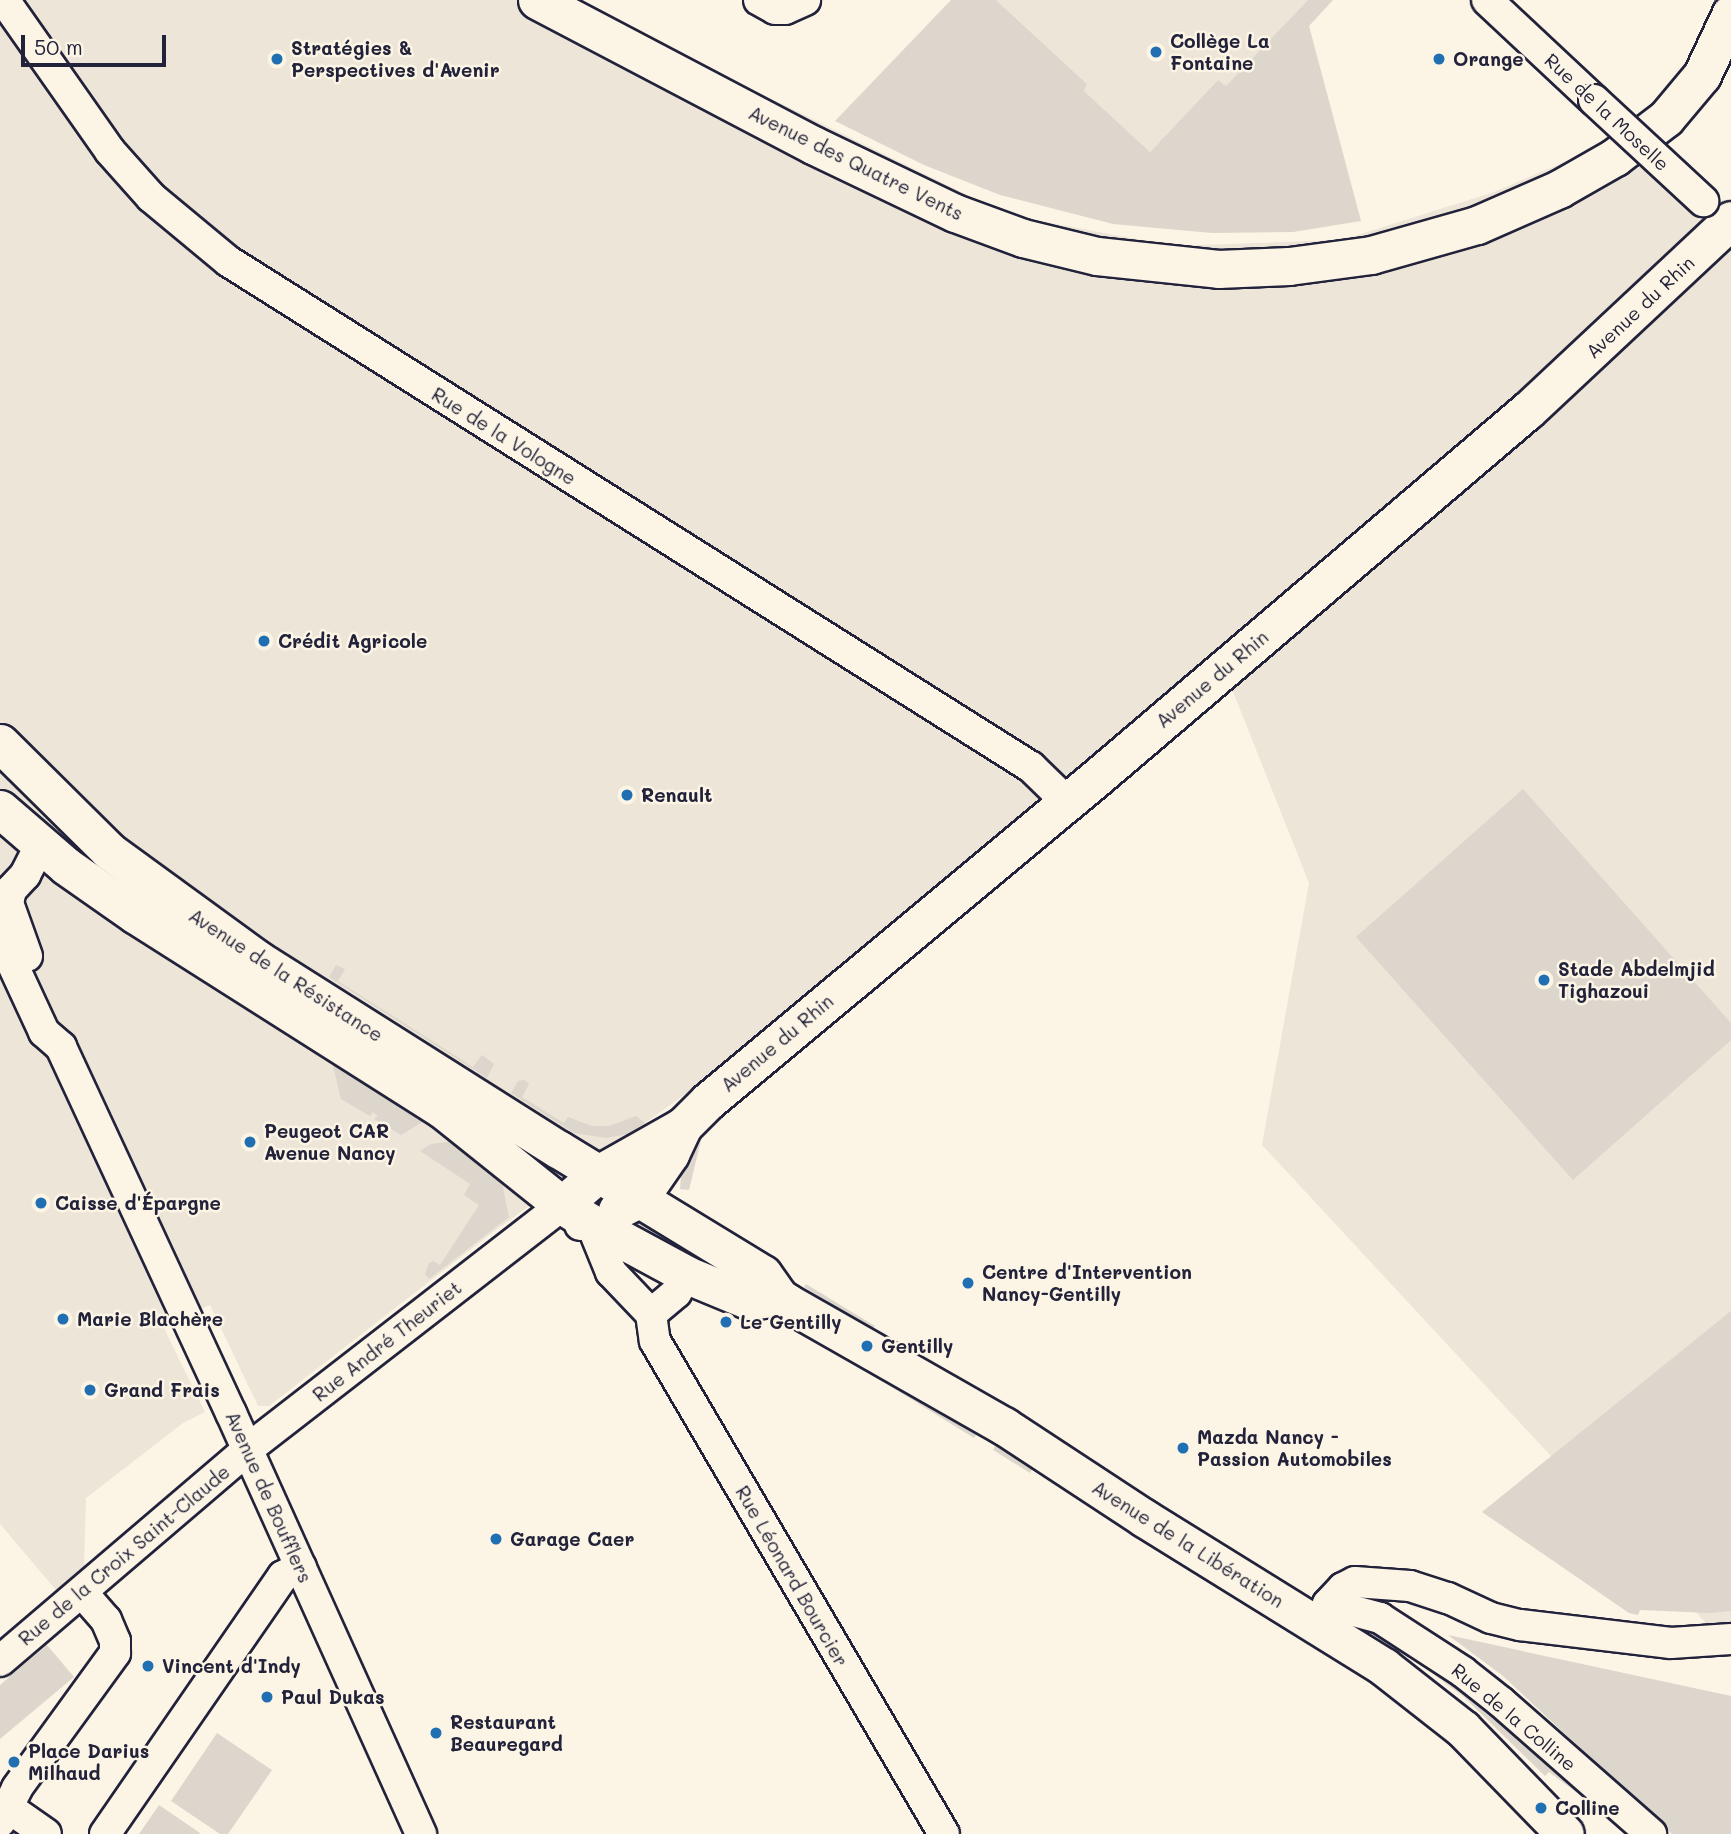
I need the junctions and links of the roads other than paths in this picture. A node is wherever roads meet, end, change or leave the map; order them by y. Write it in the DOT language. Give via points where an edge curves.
graph roads {
  1 [pos="537,0"];
  2 [pos="759,0"];
  3 [pos="804,0"];
  4 [pos="1487,0"];
  5 [pos="2,1"];
  6 [pos="1731,13"];
  7 [pos="1723,219"];
  8 [pos="8,751"];
  9 [pos="1067,802"];
  10 [pos="0,809"];
  11 [pos="109,851"];
  12 [pos="44,862"];
  13 [pos="0,937"];
  14 [pos="61,1047"];
  15 [pos="677,1140"];
  16 [pos="598,1174"];
  17 [pos="639,1199"];
  18 [pos="577,1214"];
  19 [pos="681,1225"];
  20 [pos="687,1275"];
  21 [pos="779,1297"];
  22 [pos="651,1314"];
  23 [pos="248,1449"];
  24 [pos="301,1567"];
  25 [pos="1386,1585"];
  26 [pos="82,1592"];
  27 [pos="1357,1609"];
  28 [pos="1326,1617"];
  29 [pos="1731,1639"];
  30 [pos="0,1661"];
  31 [pos="9,1806"];
  32 [pos="47,1834"];
  33 [pos="105,1834"];
  34 [pos="421,1834"];
  35 [pos="944,1834"];
  36 [pos="1565,1834"];
  37 [pos="1651,1834"];
  1 -- 6 [label="main road, Avenue des Quatre Vents" via="813,145 955,213 1097,256 1218,269 1371,255 1477,225 1559,189 1615,157 1667,118 1702,75"];
  2 -- 3 [label="street" via="775,9 795,7"];
  4 -- 7 [label="street, Rue de la Moselle, bridge"];
  5 -- 9 [label="street, Rue de la Vologne" via="110,151 173,217 228,261 1031,767"];
  7 -- 9 [label="main road, Avenue du Rhin" via="1528,410"];
  8 -- 11 [label="main road, Avenue de la Résistance"];
  8 -- 12 [label="main road" via="37,813"];
  9 -- 15 [label="main road, Avenue du Rhin" via="715,1095"];
  10 -- 12 [label="main road, Avenue de la Résistance"];
  11 -- 12 [label="main road" via="92,867"];
  11 -- 16 [label="main road, Avenue de la Résistance" via="257,959"];
  12 -- 14 [label="street, Avenue de Boufflers" via="11,890 9,911 60,1026"];
  12 -- 18 [label="main road, Avenue de la Résistance" via="442,1109"];
  13 -- 14 [label="street, Avenue de Boufflers" via="44,1032"];
  14 -- 23 [label="street, Avenue de Boufflers"];
  15 -- 16 [label="main road, Avenue du Rhin"];
  15 -- 17 [label="main road, Avenue du Rhin"];
  15 -- 19 [label="main road" via="673,1204"];
  16 -- 17 [label="main road, Avenue de la Libération"];
  16 -- 18 [label="main road"];
  17 -- 18 [label="main road"];
  17 -- 19 [label="main road, Avenue de la Libération"];
  18 -- 20 [label="main road"];
  18 -- 22 [label="street" via="611,1272"];
  18 -- 23 [label="street, Rue André Theuriet" via="527,1233"];
  19 -- 20 [label="main road" via="690,1247"];
  19 -- 21 [label="main road, Avenue de la Libération" via="763,1274"];
  20 -- 21 [label="main road" via="750,1301"];
  20 -- 22 [label="street" via="676,1293"];
  21 -- 28 [label="main road, Avenue de la Libération" via="1004,1426 1144,1518"];
  22 -- 35 [label="street, Rue Léonard Bourcier" via="655,1341"];
  23 -- 24 [label="street, Avenue de Boufflers"];
  23 -- 26 [label="street, Rue de la Croix Saint-Claude"];
  24 -- 33 [label="street" via="283,1576"];
  24 -- 34 [label="street, Avenue de Boufflers"];
  25 -- 27 [label="street"];
  25 -- 28 [label="street" via="1355,1582 1343,1588"];
  25 -- 29 [label="street" via="1431,1592 1491,1618 1520,1625 1671,1643"];
  26 -- 30 [label="street, Rue de la Croix Saint-Claude"];
  26 -- 31 [label="street" via="106,1620 115,1653"];
  27 -- 28 [label="street"];
  27 -- 37 [label="street, Rue de la Colline" via="1380,1618 1463,1672"];
  28 -- 36 [label="main road, Avenue de la Libération" via="1445,1714 1504,1768"];
  31 -- 32 [label="street"];
}
